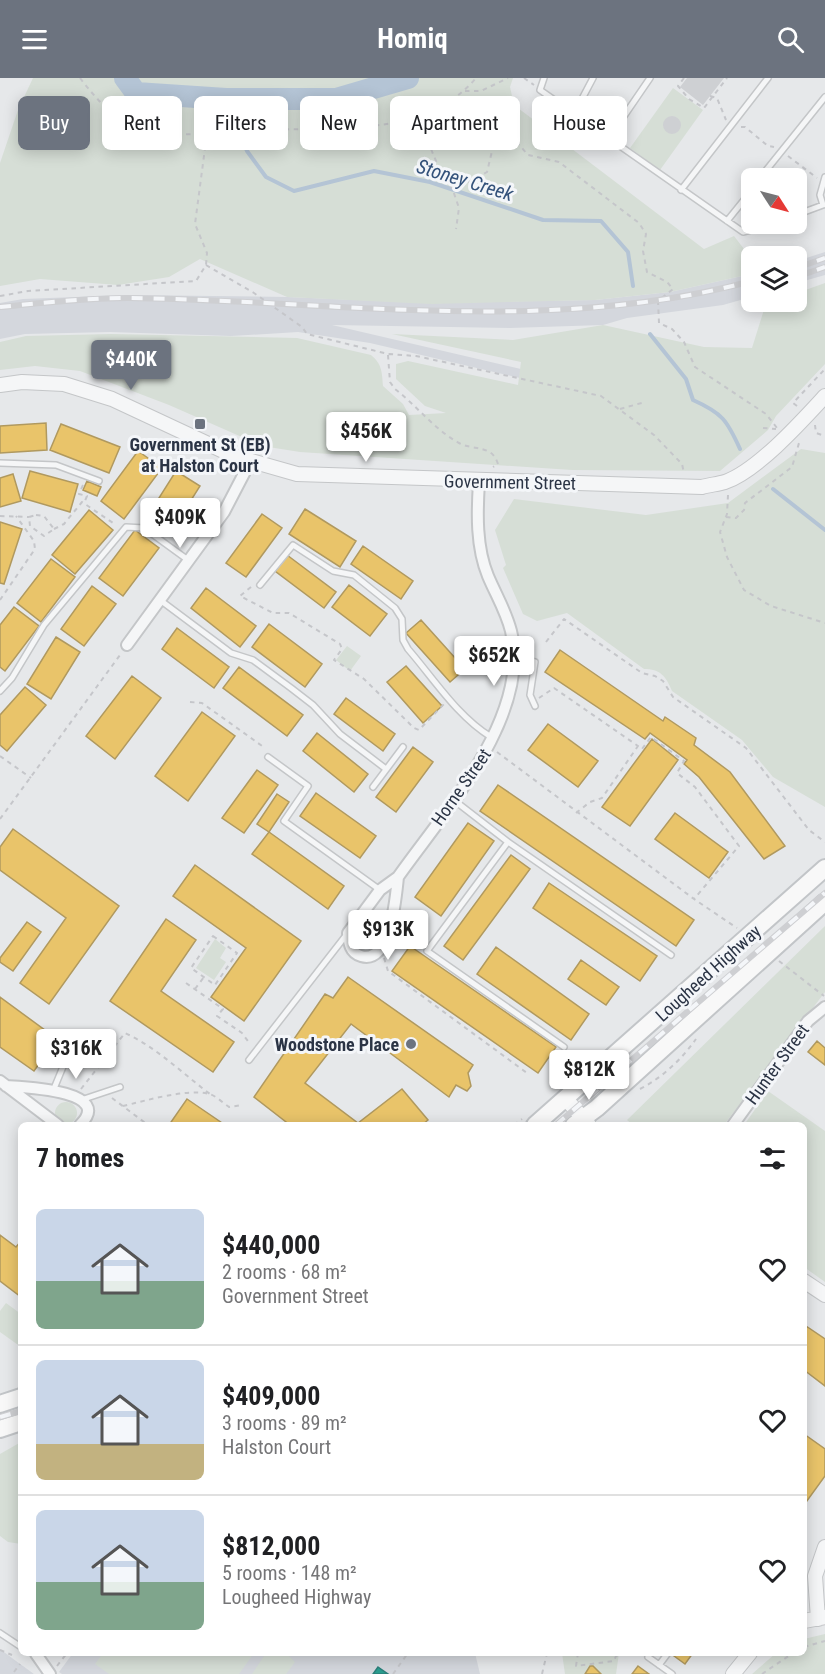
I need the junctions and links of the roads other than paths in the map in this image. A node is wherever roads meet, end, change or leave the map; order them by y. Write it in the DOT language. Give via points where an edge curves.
graph roads {
  1 [pos="544,78"];
  2 [pos="593,78"];
  3 [pos="650,78"];
  4 [pos="768,78"];
  5 [pos="548,96"];
  6 [pos="584,96"];
  7 [pos="825,97"];
  8 [pos="627,112"];
  9 [pos="626,150"];
  10 [pos="768,168"];
  11 [pos="824,179"];
  12 [pos="681,190"];
  13 [pos="741,204"];
  14 [pos="824,204"];
  15 [pos="807,211"];
  16 [pos="727,221"];
  17 [pos="741,231"];
  18 [pos="0,385"];
  19 [pos="825,396"];
  20 [pos="250,462"];
  21 [pos="0,463"];
  22 [pos="99,481"];
  23 [pos="479,482"];
  24 [pos="189,560"];
  25 [pos="260,585"];
  26 [pos="160,600"];
  27 [pos="127,645"];
  28 [pos="513,657"];
  29 [pos="0,692"];
  30 [pos="534,704"];
  31 [pos="492,743"];
  32 [pos="403,747"];
  33 [pos="268,757"];
  34 [pos="386,769"];
  35 [pos="373,787"];
  36 [pos="453,800"];
  37 [pos="508,842"];
  38 [pos="825,868"];
  39 [pos="398,877"];
  40 [pos="380,890"];
  41 [pos="825,902"];
  42 [pos="348,933"];
  43 [pos="671,955"];
  44 [pos="825,1007"];
  45 [pos="74,1040"];
  46 [pos="564,1047"];
  47 [pos="49,1051"];
  48 [pos="249,1060"];
  49 [pos="66,1063"];
  50 [pos="3,1083"];
  51 [pos="120,1087"];
  52 [pos="53,1090"];
  53 [pos="81,1096"];
  54 [pos="566,1099"];
  55 [pos="54,1122"];
  56 [pos="83,1122"];
  57 [pos="539,1122"];
  58 [pos="581,1122"];
  59 [pos="583,1122"];
  60 [pos="735,1122"];
  61 [pos="807,1283"];
  62 [pos="825,1295"];
  63 [pos="18,1398"];
  64 [pos="0,1404"];
  65 [pos="18,1423"];
  66 [pos="0,1429"];
  67 [pos="825,1546"];
  68 [pos="816,1619"];
  69 [pos="0,1633"];
  70 [pos="18,1645"];
  71 [pos="36,1656"];
  72 [pos="666,1656"];
  73 [pos="748,1656"];
  74 [pos="648,1658"];
  75 [pos="660,1665"];
  76 [pos="53,1670"];
  77 [pos="672,1674"];
  78 [pos="733,1674"];
  1 -- 5 [label="lane" via="540,90"];
  2 -- 6 [label="lane"];
  3 -- 8 [label="lane"];
  4 -- 12 [label="lane"];
  7 -- 10 [label="lane"];
  9 -- 12 [label="lane"];
  11 -- 14 [label="lane" via="820,195"];
  12 -- 16 [label="lane"];
  13 -- 16 [label="lane"];
  14 -- 15 [label="lane"];
  16 -- 17 [label="lane"];
  18 -- 20 [label="street, Government Street" via="64,384 112,399"];
  19 -- 23 [label="street, Government Street" via="726,482 687,486"];
  20 -- 23 [label="street, Government Street" via="297,474"];
  20 -- 24 [label="street" via="224,512"];
  21 -- 22 [label="lane" via="56,465"];
  23 -- 28 [label="street, Horne Street" via="479,541 487,575 505,609"];
  24 -- 26 [label="street"];
  24 -- 29 [label="lane" via="144,528 126,526 50,618"];
  25 -- 31 [label="lane" via="293,545 333,571 354,575 400,613 408,649 456,708"];
  26 -- 27 [label="street"];
  26 -- 34 [label="lane" via="231,653 253,660 291,688 334,729"];
  28 -- 30 [label="lane" via="535,662 530,695"];
  28 -- 31 [label="street, Horne Street"];
  31 -- 36 [label="street, Horne Street"];
  32 -- 34 [label="lane"];
  33 -- 40 [label="lane" via="308,786 284,821"];
  34 -- 35 [label="lane"];
  36 -- 37 [label="lane"];
  36 -- 39 [label="street, Horne Street"];
  37 -- 43 [label="lane"];
  37 -- 46 [label="lane" via="427,951"];
  38 -- 54 [label="main road, Lougheed Highway"];
  39 -- 40 [label="street, Horne Street"];
  39 -- 42 [label="street, Horne Street" via="389,933 380,950 372,956 356,954 349,945"];
  40 -- 42 [label="street, Horne Street"];
  41 -- 59 [label="main road, Lougheed Highway"];
  42 -- 48 [label="lane"];
  44 -- 60 [label="street, Hunter Street" via="808,1021"];
  45 -- 49 [label="lane"];
  47 -- 49 [label="lane"];
  49 -- 52 [label="lane"];
  50 -- 52 [label="street"];
  50 -- 55 [label="street"];
  51 -- 53 [label="lane"];
  52 -- 53 [label="street"];
  53 -- 56 [label="street" via="87,1110"];
  54 -- 57 [label="main road, Lougheed Highway"];
  54 -- 58 [label="street"];
  61 -- 62 [label="street"];
  63 -- 64 [label="main road"];
  65 -- 66 [label="main road"];
  67 -- 68 [label="street" via="815,1576"];
  69 -- 70 [label="lane"];
  71 -- 76 [label="street"];
  72 -- 75 [label="lane"];
  73 -- 78 [label="street"];
  74 -- 75 [label="lane"];
  75 -- 77 [label="lane"];
}
